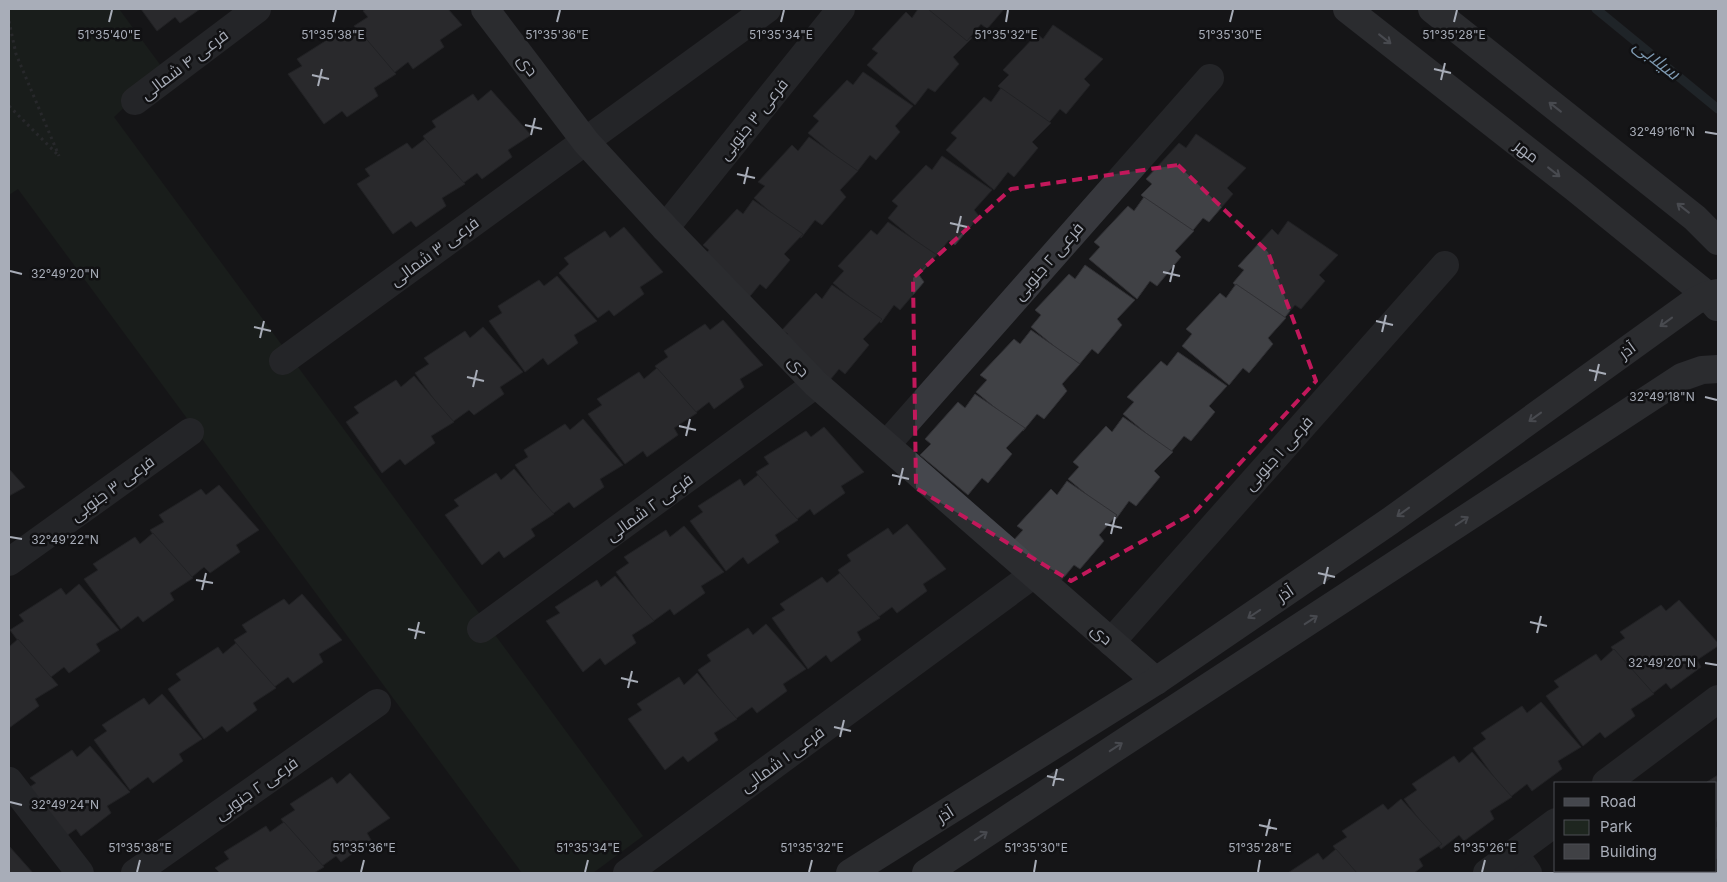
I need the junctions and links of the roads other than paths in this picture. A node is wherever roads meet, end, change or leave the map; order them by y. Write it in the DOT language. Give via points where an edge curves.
graph roads {
  1 [pos="257,9"];
  2 [pos="485,9"];
  3 [pos="767,9"];
  4 [pos="841,9"];
  5 [pos="1346,9"];
  6 [pos="1432,9"];
  7 [pos="1210,78"];
  8 [pos="135,101"];
  9 [pos="586,142"];
  10 [pos="665,228"];
  11 [pos="1718,241"];
  12 [pos="1446,265"];
  13 [pos="1714,299"];
  14 [pos="283,361"];
  15 [pos="1718,369"];
  16 [pos="816,384"];
  17 [pos="190,432"];
  18 [pos="886,445"];
  19 [pos="9,562"];
  20 [pos="1034,574"];
  21 [pos="481,629"];
  22 [pos="1111,642"];
  23 [pos="1156,681"];
  24 [pos="1718,699"];
  25 [pos="377,703"];
  26 [pos="9,781"];
  27 [pos="1607,782"];
  28 [pos="1554,824"];
  29 [pos="1521,863"];
  30 [pos="947,864"];
  31 [pos="80,873"];
  32 [pos="135,873"];
  33 [pos="627,873"];
  34 [pos="850,873"];
  35 [pos="926,873"];
  36 [pos="1487,873"];
  1 -- 8 [label="street, فرعی ۴ شمالی"];
  2 -- 9 [label="street, دی"];
  3 -- 9 [label="street"];
  4 -- 10 [label="street, فرعی ۳ جنوبی"];
  5 -- 13 [label="street, مهر, one-way"];
  11 -- 6 [label="street, one-way" via="1695,218"];
  7 -- 18 [label="street, فرعی ۲ جنوبی"];
  9 -- 10 [label="street, دی"];
  9 -- 14 [label="street, فرعی ۳ شمالی"];
  10 -- 16 [label="street, دی"];
  12 -- 22 [label="street, فرعی ۱ جنوبی"];
  13 -- 23 [label="street, آذر, one-way" via="1678,313 1390,521"];
  30 -- 15 [label="street, one-way" via="1682,377"];
  16 -- 18 [label="street, دی"];
  16 -- 21 [label="street, فرعی ۲ شمالی"];
  17 -- 19 [label="street, فرعی ۳ جنوبی"];
  18 -- 20 [label="street, دی"];
  20 -- 22 [label="street, دی"];
  20 -- 33 [label="street, فرعی ۱ شمالی"];
  22 -- 23 [label="street, دی"];
  23 -- 34 [label="street, آذر"];
  24 -- 27 [label="street"];
  25 -- 32 [label="street, فرعی ۲ جنوبی"];
  26 -- 31 [label="street"];
  28 -- 29 [label="street"];
  29 -- 36 [label="street"];
  30 -- 35 [label="street"];
}
